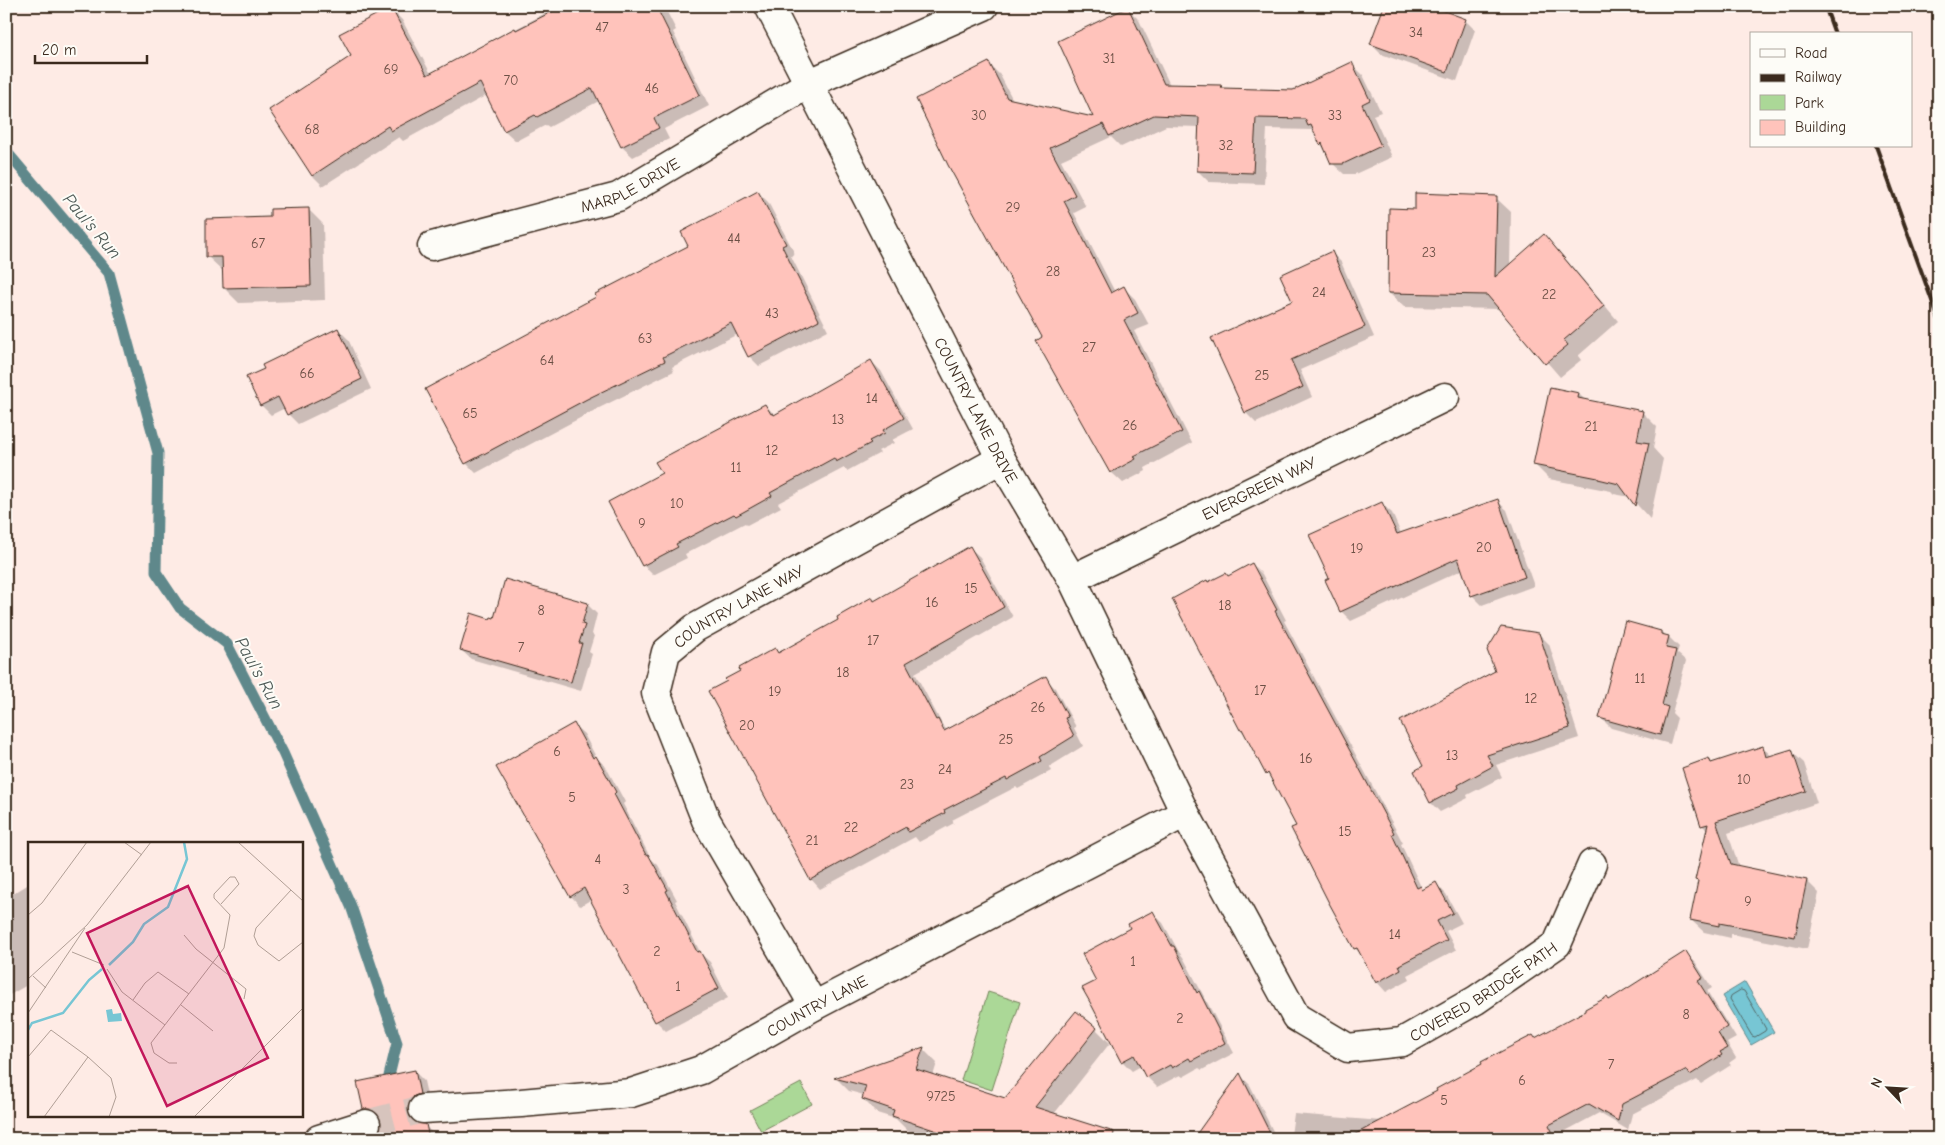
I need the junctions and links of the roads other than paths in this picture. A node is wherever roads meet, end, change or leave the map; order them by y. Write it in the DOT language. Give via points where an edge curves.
graph roads {
  1 [pos="769,6"];
  2 [pos="984,6"];
  3 [pos="810,83"];
  4 [pos="432,246"];
  5 [pos="1445,397"];
  6 [pos="1001,459"];
  7 [pos="1072,579"];
  8 [pos="1185,813"];
  9 [pos="1592,864"];
  10 [pos="814,1006"];
  11 [pos="423,1109"];
  12 [pos="366,1124"];
  13 [pos="318,1139"];
  1 -- 3 [label="street, COUNTRY LANE DRIVE"];
  2 -- 3 [label="street, MARPLE DRIVE"];
  3 -- 4 [label="street, MARPLE DRIVE" via="618,197"];
  3 -- 6 [label="street, COUNTRY LANE DRIVE"];
  5 -- 7 [label="street, EVERGREEN WAY"];
  6 -- 7 [label="street, COUNTRY LANE DRIVE"];
  6 -- 10 [label="street, COUNTRY LANE WAY" via="695,628 666,652 656,692 706,820"];
  7 -- 8 [label="street, COUNTRY LANE DRIVE"];
  8 -- 9 [label="street, COVERED BRIDGE PATH" via="1296,1018 1348,1048 1402,1042 1476,1000 1557,944"];
  8 -- 10 [label="street, COUNTRY LANE"];
  10 -- 11 [label="street, COUNTRY LANE" via="701,1070 632,1093"];
  12 -- 13 [label="street"];
}
